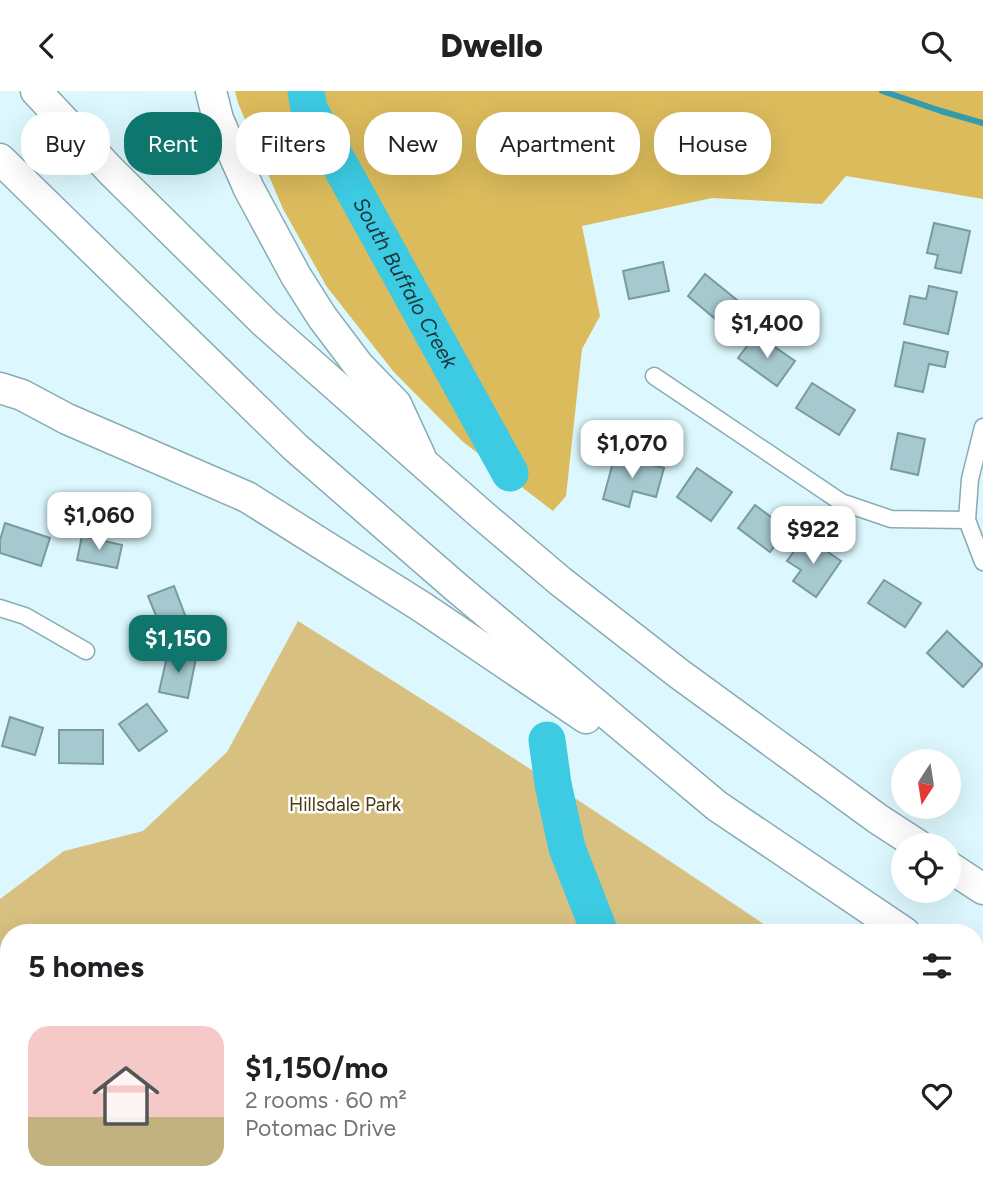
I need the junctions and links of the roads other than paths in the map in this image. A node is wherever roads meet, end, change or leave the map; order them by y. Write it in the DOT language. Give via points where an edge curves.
graph roads {
  1 [pos="36,91"];
  2 [pos="211,91"];
  3 [pos="0,159"];
  4 [pos="653,376"];
  5 [pos="0,388"];
  6 [pos="0,400"];
  7 [pos="67,419"];
  8 [pos="983,427"];
  9 [pos="424,465"];
  10 [pos="967,520"];
  11 [pos="983,562"];
  12 [pos="0,608"];
  13 [pos="86,651"];
  14 [pos="717,806"];
  15 [pos="900,833"];
  16 [pos="961,875"];
  17 [pos="983,889"];
  18 [pos="892,924"];
  1 -- 9 [label="highway" via="265,323"];
  2 -- 9 [label="highway" via="218,119 249,189 296,276 359,366 396,404"];
  3 -- 14 [label="highway" via="295,447"];
  4 -- 10 [label="street" via="841,502 891,519"];
  5 -- 7 [label="highway"];
  6 -- 7 [label="highway"];
  7 -- 14 [label="highway" via="247,497 422,607"];
  8 -- 10 [label="street" via="970,479"];
  9 -- 15 [label="highway" via="560,581 678,673"];
  10 -- 11 [label="street"];
  12 -- 13 [label="street" via="25,616"];
  14 -- 18 [label="highway"];
  16 -- 17 [label="highway"];
}
